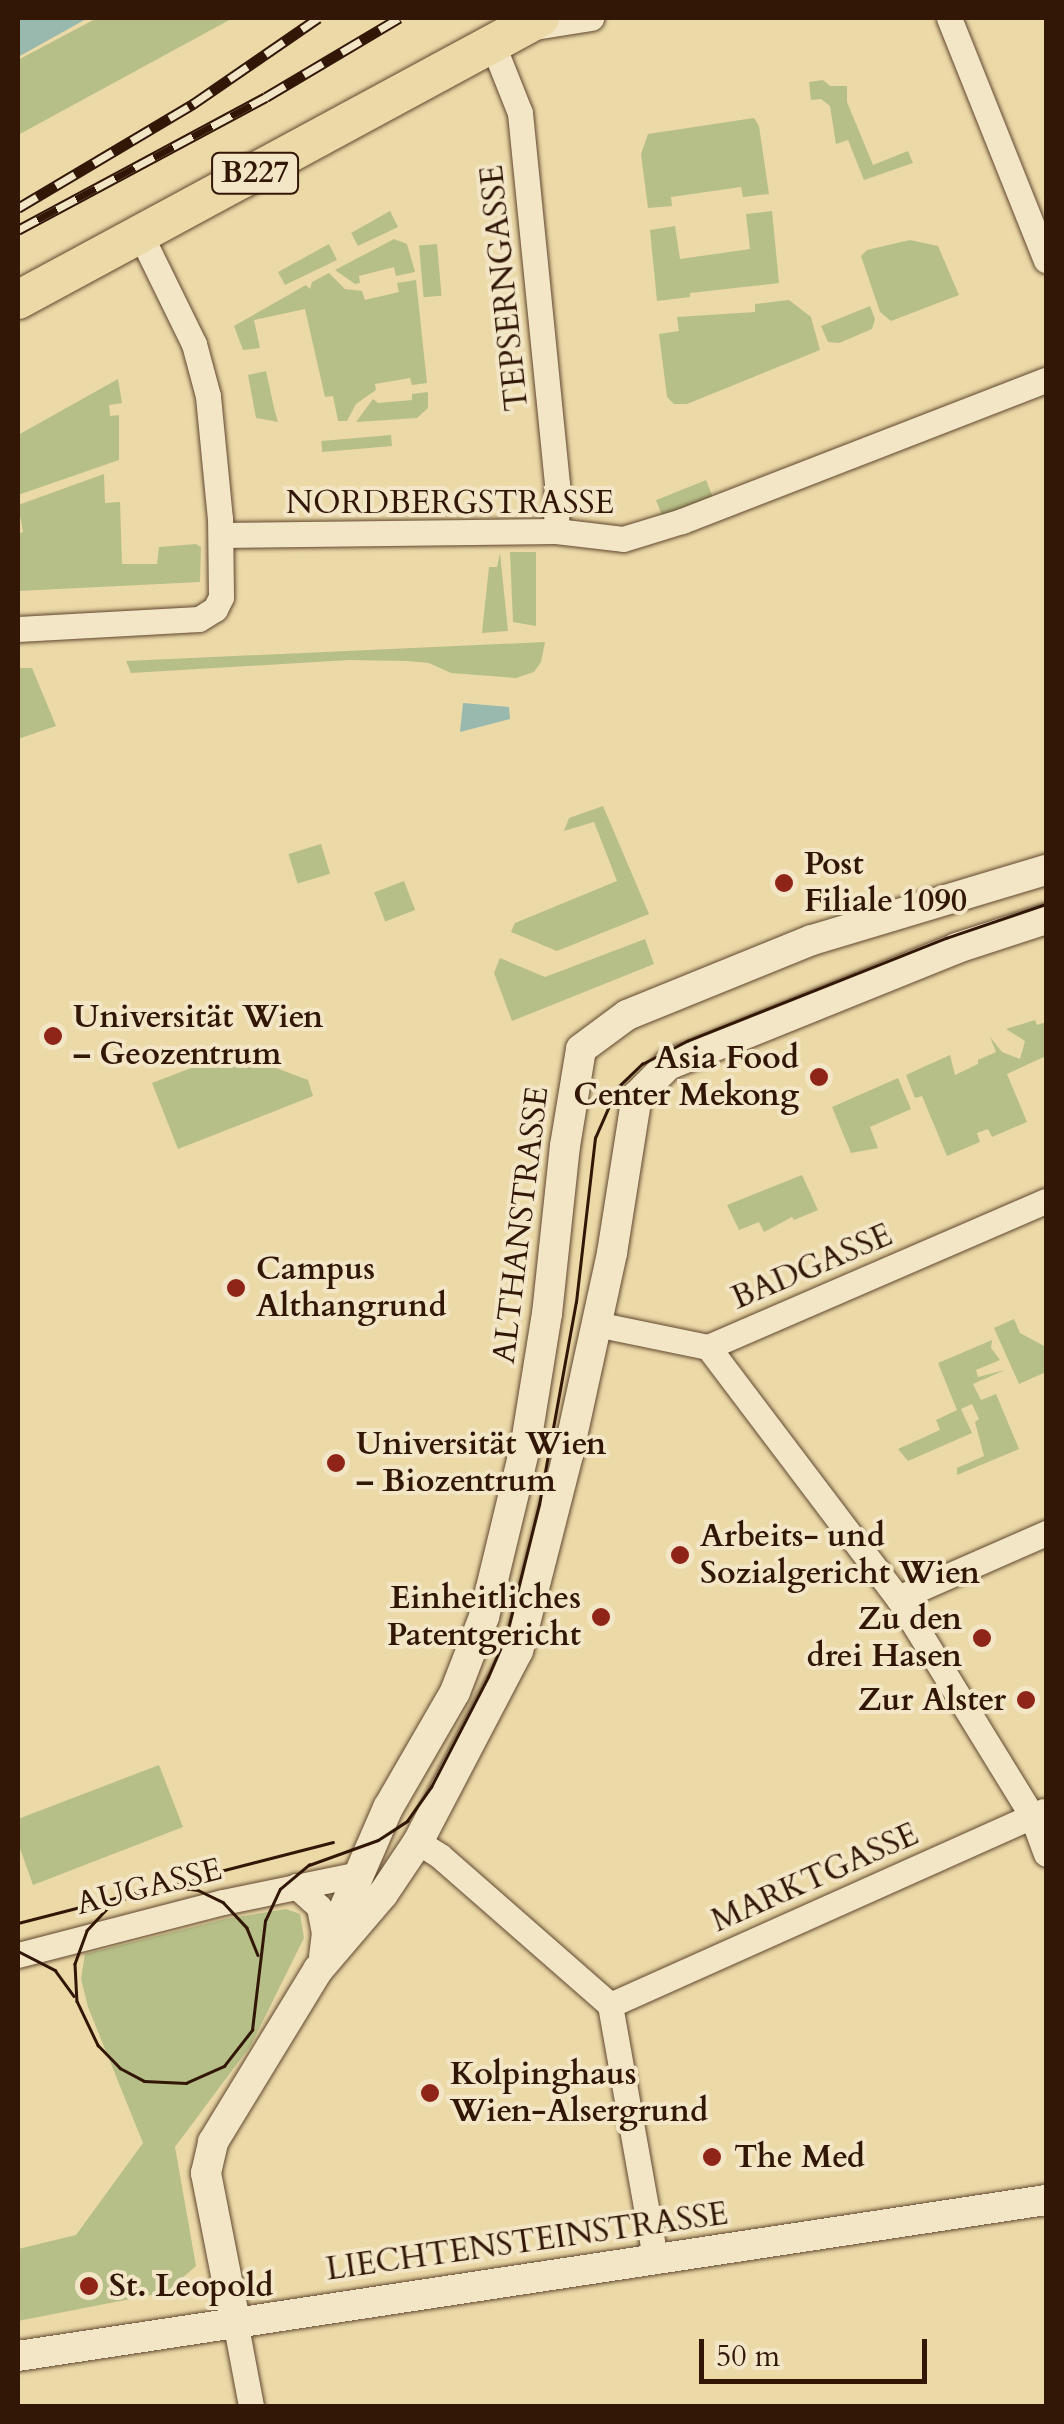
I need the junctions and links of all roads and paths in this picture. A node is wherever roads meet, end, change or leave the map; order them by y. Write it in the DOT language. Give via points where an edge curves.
graph roads {
  1 [pos="591,18"];
  2 [pos="950,18"];
  3 [pos="517,31"];
  4 [pos="140,234"];
  5 [pos="1046,260"];
  6 [pos="18,300"];
  7 [pos="1046,380"];
  8 [pos="556,530"];
  9 [pos="221,535"];
  10 [pos="18,630"];
  11 [pos="1046,870"];
  12 [pos="1046,919"];
  13 [pos="1046,1201"];
  14 [pos="596,1324"];
  15 [pos="708,1348"];
  16 [pos="1046,1533"];
  17 [pos="898,1598"];
  18 [pos="1039,1813"];
  19 [pos="418,1842"];
  20 [pos="1046,1854"];
  21 [pos="355,1876"];
  22 [pos="296,1886"];
  23 [pos="18,1955"];
  24 [pos="318,1970"];
  25 [pos="610,2005"];
  26 [pos="1046,2200"];
  27 [pos="654,2258"];
  28 [pos="235,2321"];
  29 [pos="18,2356"];
  30 [pos="251,2406"];
  1 -- 3 [label="street"];
  2 -- 5 [label="street"];
  3 -- 4 [label="main road, B227"];
  3 -- 8 [label="street, TEPSERNGASSE" via="558,485"];
  4 -- 6 [label="main road, B227"];
  4 -- 9 [label="street" via="200,362"];
  7 -- 8 [label="street, NORDBERGSTRASSE" via="649,532 622,539"];
  8 -- 9 [label="street, NORDBERGSTRASSE"];
  9 -- 10 [label="street" via="221,597 208,615"];
  11 -- 21 [label="street, ALTHANSTRASSE" via="812,940 627,1014 580,1050 548,1314 484,1617 455,1692"];
  12 -- 14 [label="street, ALTHANSTRASSE" via="886,977 651,1077 632,1114"];
  13 -- 15 [label="street, BADGASSE"];
  14 -- 15 [label="street, BADGASSE"];
  14 -- 19 [label="street, ALTHANSTRASSE" via="518,1652"];
  15 -- 17 [label="street"];
  16 -- 17 [label="street"];
  17 -- 18 [label="street"];
  18 -- 20 [label="street"];
  18 -- 25 [label="street, MARKTGASSE"];
  19 -- 21 [label="street"];
  19 -- 24 [label="street, ALTHANSTRASSE"];
  19 -- 25 [label="street"];
  21 -- 22 [label="street, AUGASSE"];
  21 -- 24 [label="street, ALTHANSTRASSE"];
  22 -- 23 [label="street, AUGASSE"];
  22 -- 24 [label="street" via="318,1907 324,1932"];
  24 -- 28 [label="street, ALTHANSTRASSE" via="213,2142 206,2173"];
  25 -- 27 [label="street"];
  26 -- 27 [label="street, LIECHTENSTEINSTRASSE"];
  27 -- 28 [label="street, LIECHTENSTEINSTRASSE"];
  28 -- 29 [label="street, LIECHTENSTEINSTRASSE"];
  28 -- 30 [label="street"];
}
